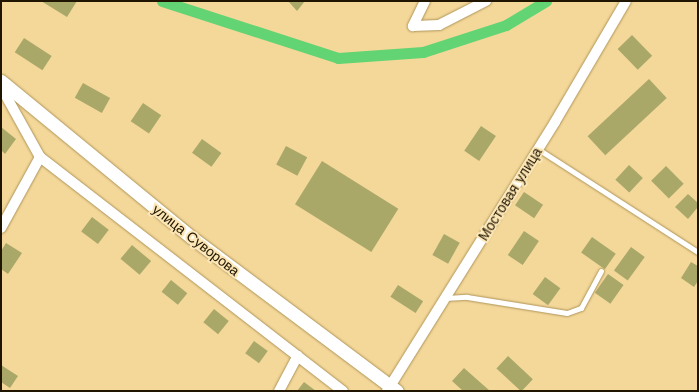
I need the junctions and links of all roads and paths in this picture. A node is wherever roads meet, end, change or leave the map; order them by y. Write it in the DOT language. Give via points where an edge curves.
graph roads {
  1 [pos="425,1"];
  2 [pos="486,1"];
  3 [pos="626,1"];
  4 [pos="1,81"];
  5 [pos="1,87"];
  6 [pos="538,149"];
  7 [pos="40,157"];
  8 [pos="1,228"];
  9 [pos="698,252"];
  10 [pos="601,271"];
  11 [pos="445,298"];
  12 [pos="298,356"];
  13 [pos="391,389"];
  14 [pos="279,391"];
  15 [pos="343,391"];
  1 -- 2 [label="street" via="413,26 439,24"];
  3 -- 6 [label="street, Мостовая улица"];
  4 -- 13 [label="main road, улица Суворова" via="191,237"];
  5 -- 7 [label="street"];
  6 -- 9 [label="lane"];
  6 -- 11 [label="street, Мостовая улица"];
  7 -- 8 [label="street"];
  7 -- 12 [label="street"];
  10 -- 11 [label="lane" via="581,308 567,313 467,297"];
  11 -- 13 [label="street, Мостовая улица"];
  12 -- 14 [label="street"];
  12 -- 15 [label="street"];
}
